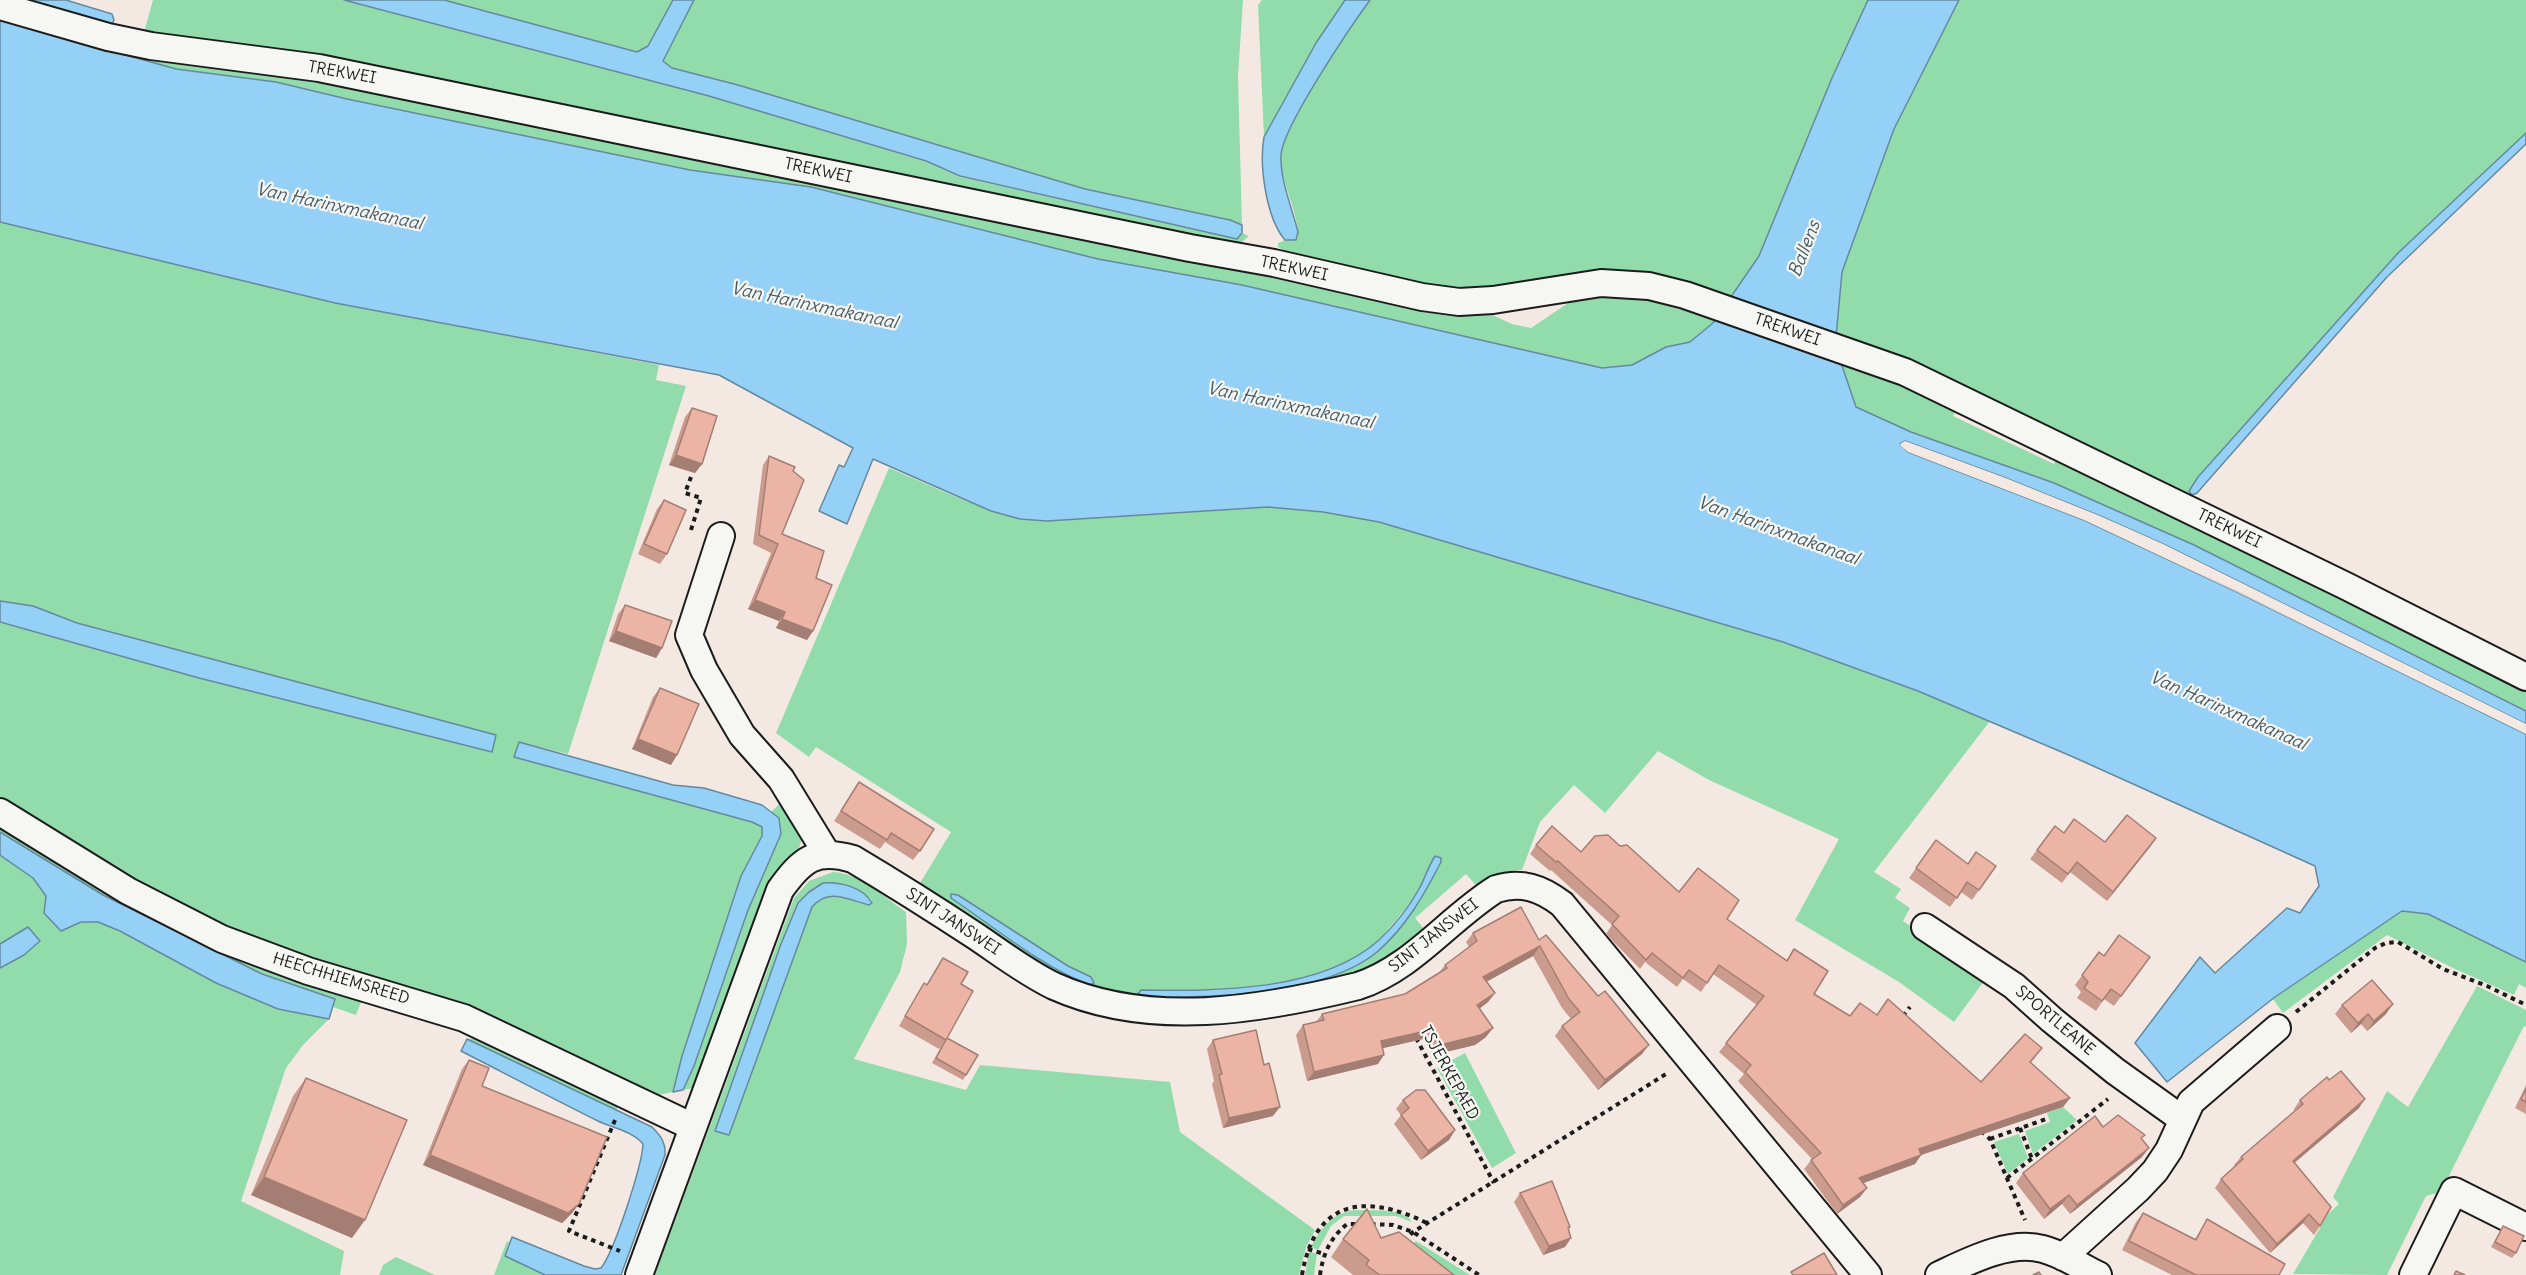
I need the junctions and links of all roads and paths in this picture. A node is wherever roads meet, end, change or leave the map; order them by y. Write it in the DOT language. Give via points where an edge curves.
graph roads {
  1 [pos="0,6"];
  2 [pos="691,477"];
  3 [pos="691,530"];
  4 [pos="722,536"];
  5 [pos="2526,677"];
  6 [pos="0,812"];
  7 [pos="827,854"];
  8 [pos="1925,927"];
  9 [pos="2526,1005"];
  10 [pos="1910,1007"];
  11 [pos="1902,1016"];
  12 [pos="2277,1028"];
  13 [pos="1412,1032"];
  14 [pos="1692,1059"];
  15 [pos="2123,1077"];
  16 [pos="2046,1119"];
  17 [pos="2182,1119"];
  18 [pos="1973,1124"];
  19 [pos="693,1127"];
  20 [pos="2020,1128"];
  21 [pos="608,1138"];
  22 [pos="1990,1138"];
  23 [pos="2032,1159"];
  24 [pos="2007,1178"];
  25 [pos="1494,1183"];
  26 [pos="1428,1223"];
  27 [pos="2526,1227"];
  28 [pos="2030,1230"];
  29 [pos="1413,1232"];
  30 [pos="1398,1246"];
  31 [pos="609,1247"];
  32 [pos="1308,1249"];
  33 [pos="1324,1254"];
  34 [pos="2062,1257"];
  35 [pos="639,1275"];
  36 [pos="1302,1275"];
  37 [pos="1320,1275"];
  38 [pos="1479,1275"];
  39 [pos="1868,1275"];
  40 [pos="1939,1275"];
  41 [pos="2098,1275"];
  42 [pos="2413,1275"];
  1 -- 5 [label="street, TREKWEI" via="151,46 319,68 1274,263 1422,297 1459,302 1493,300 1601,283 1648,286 1685,295 1905,372"];
  2 -- 3 [label="path" via="685,493 702,498"];
  4 -- 7 [label="street" via="688,635 742,735 781,779"];
  6 -- 19 [label="street, HEECHHIEMSREED" via="128,891 222,939 308,971 464,1018"];
  7 -- 14 [label="street, SINT JANSWEI" via="853,859 1052,985 1107,1005 1149,1011 1256,1006 1374,981 1405,962 1496,889 1508,885 1538,888 1562,904"];
  7 -- 19 [label="street" via="800,864 780,890"];
  8 -- 15 [label="street, SPORTLEANE" via="2014,986"];
  9 -- 12 [label="path" via="2443,969 2397,942 2386,943"];
  10 -- 11 [label="path"];
  12 -- 17 [label="street" via="2205,1088"];
  13 -- 25 [label="path, TSJERKEPAED"];
  14 -- 25 [label="path"];
  14 -- 39 [label="street, SINT JANSWEI"];
  15 -- 17 [label="street, SPORTLEANE"];
  15 -- 23 [label="path" via="2107,1099"];
  16 -- 20 [label="path"];
  17 -- 34 [label="street" via="2155,1171"];
  18 -- 22 [label="path"];
  19 -- 35 [label="street"];
  20 -- 22 [label="path"];
  20 -- 23 [label="path"];
  21 -- 31 [label="path" via="569,1232"];
  22 -- 24 [label="path"];
  23 -- 24 [label="path"];
  24 -- 28 [label="path"];
  25 -- 26 [label="path"];
  26 -- 29 [label="path"];
  26 -- 32 [label="path" via="1391,1210 1342,1210 1320,1226"];
  27 -- 42 [label="street" via="2454,1191"];
  29 -- 30 [label="path"];
  29 -- 33 [label="path" via="1393,1225 1347,1224"];
  29 -- 38 [label="path"];
  32 -- 33 [label="path"];
  32 -- 36 [label="path"];
  33 -- 37 [label="path"];
  34 -- 40 [label="street" via="2042,1249 2014,1248"];
  34 -- 41 [label="street"];
}
